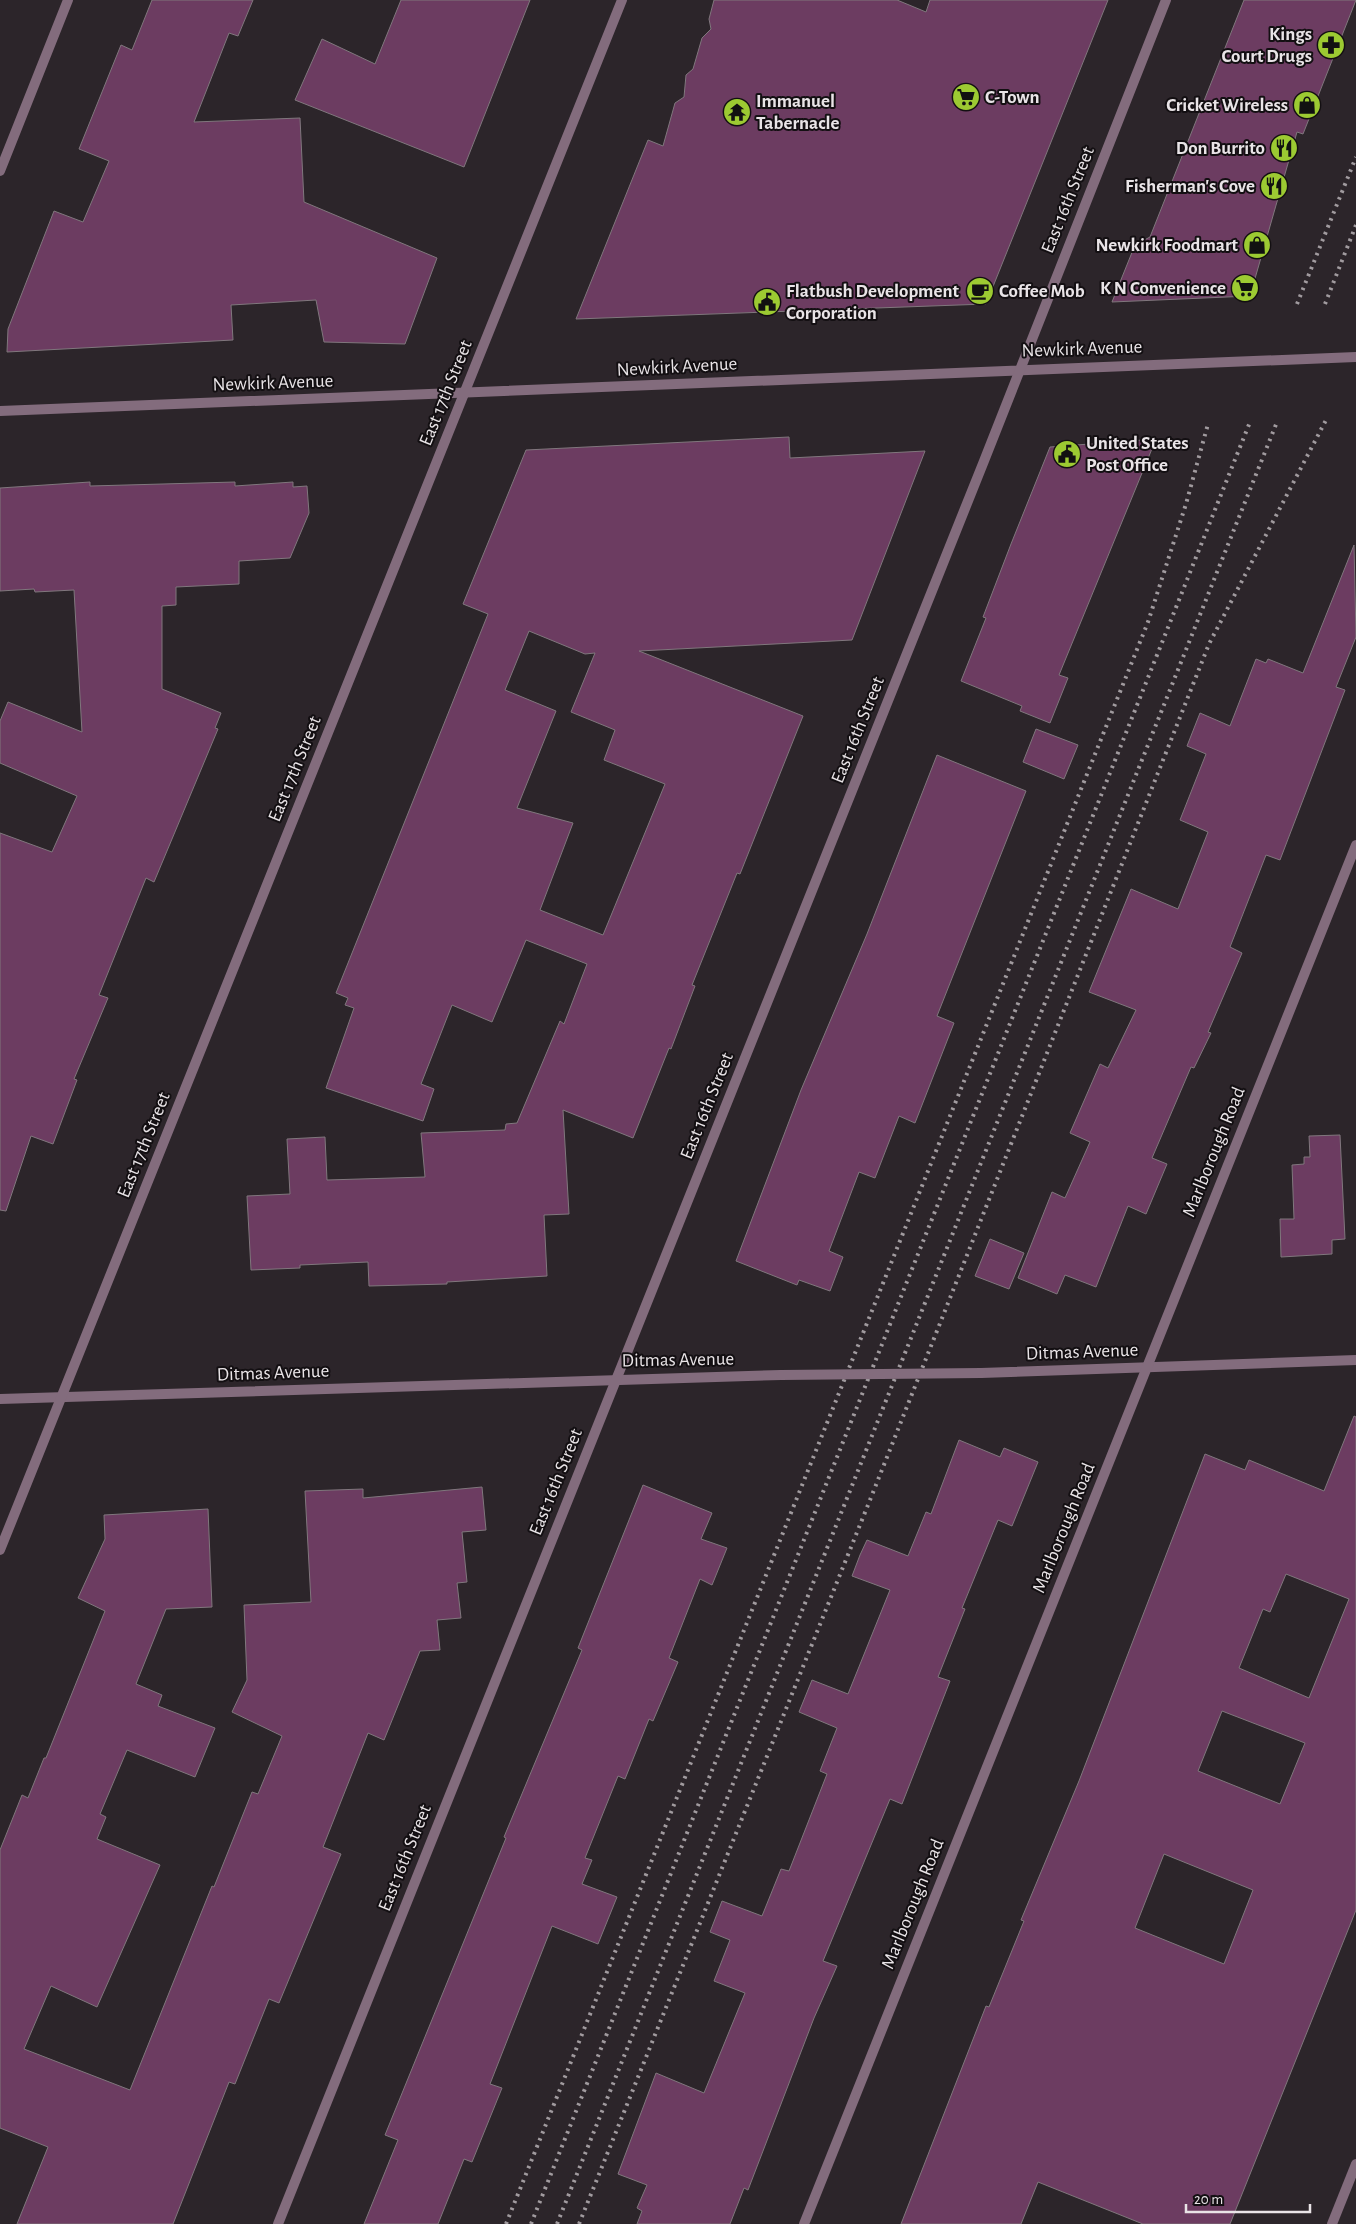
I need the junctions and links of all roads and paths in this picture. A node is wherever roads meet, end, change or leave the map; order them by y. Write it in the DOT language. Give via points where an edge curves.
graph roads {
  1 [pos="68,0"];
  2 [pos="622,0"];
  3 [pos="1166,0"];
  4 [pos="0,171"];
  5 [pos="1356,357"];
  6 [pos="1019,369"];
  7 [pos="465,394"];
  8 [pos="0,411"];
  9 [pos="1356,845"];
  10 [pos="1356,1360"];
  11 [pos="1147,1366"];
  12 [pos="616,1379"];
  13 [pos="62,1397"];
  14 [pos="0,1399"];
  15 [pos="0,1550"];
  16 [pos="1356,2164"];
  17 [pos="278,2224"];
  18 [pos="804,2224"];
  19 [pos="1332,2224"];
  1 -- 4 [label="street"];
  2 -- 7 [label="street, East 17th Street"];
  3 -- 6 [label="street, East 16th Street"];
  5 -- 6 [label="street, Newkirk Avenue"];
  6 -- 7 [label="street, Newkirk Avenue"];
  6 -- 12 [label="street, East 16th Street"];
  7 -- 8 [label="street, Newkirk Avenue"];
  7 -- 13 [label="street, East 17th Street"];
  9 -- 11 [label="street, Marlborough Road"];
  10 -- 11 [label="street, Ditmas Avenue"];
  11 -- 12 [label="street, Ditmas Avenue, bridge" via="980,1373"];
  11 -- 18 [label="street, Marlborough Road"];
  12 -- 13 [label="street, Ditmas Avenue"];
  12 -- 17 [label="street, East 16th Street"];
  13 -- 14 [label="street, Ditmas Avenue"];
  13 -- 15 [label="street, East 17th Street"];
  16 -- 19 [label="street"];
}
